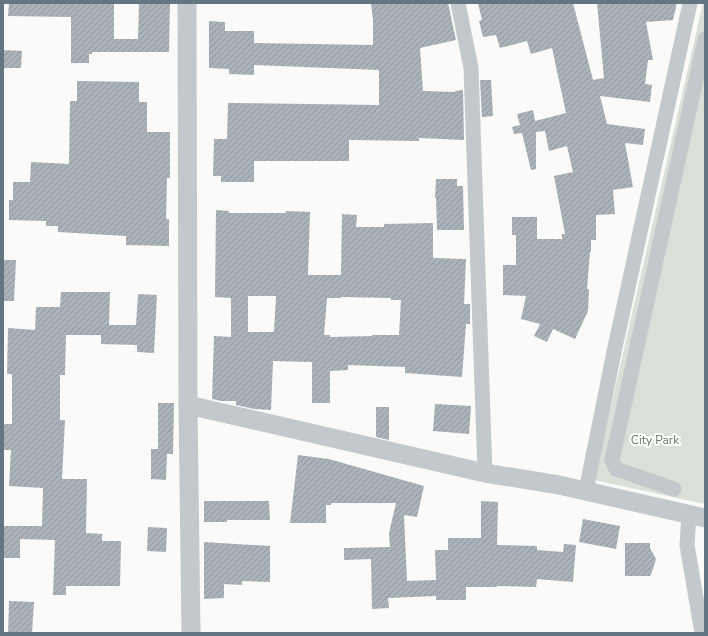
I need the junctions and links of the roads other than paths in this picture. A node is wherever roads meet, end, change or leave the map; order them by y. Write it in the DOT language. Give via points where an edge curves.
graph roads {
  1 [pos="187,3"];
  2 [pos="458,3"];
  3 [pos="690,3"];
  4 [pos="704,44"];
  5 [pos="188,405"];
  6 [pos="485,473"];
  7 [pos="674,489"];
  8 [pos="586,491"];
  9 [pos="697,516"];
  10 [pos="191,633"];
  11 [pos="702,633"];
  1 -- 5 [label="street"];
  2 -- 6 [label="street" via="471,68"];
  3 -- 8 [label="street"];
  4 -- 7 [label="street" via="612,460 616,469"];
  5 -- 6 [label="street"];
  5 -- 10 [label="street"];
  6 -- 8 [label="street"];
  8 -- 9 [label="street"];
  9 -- 11 [label="street" via="687,545"];
}
